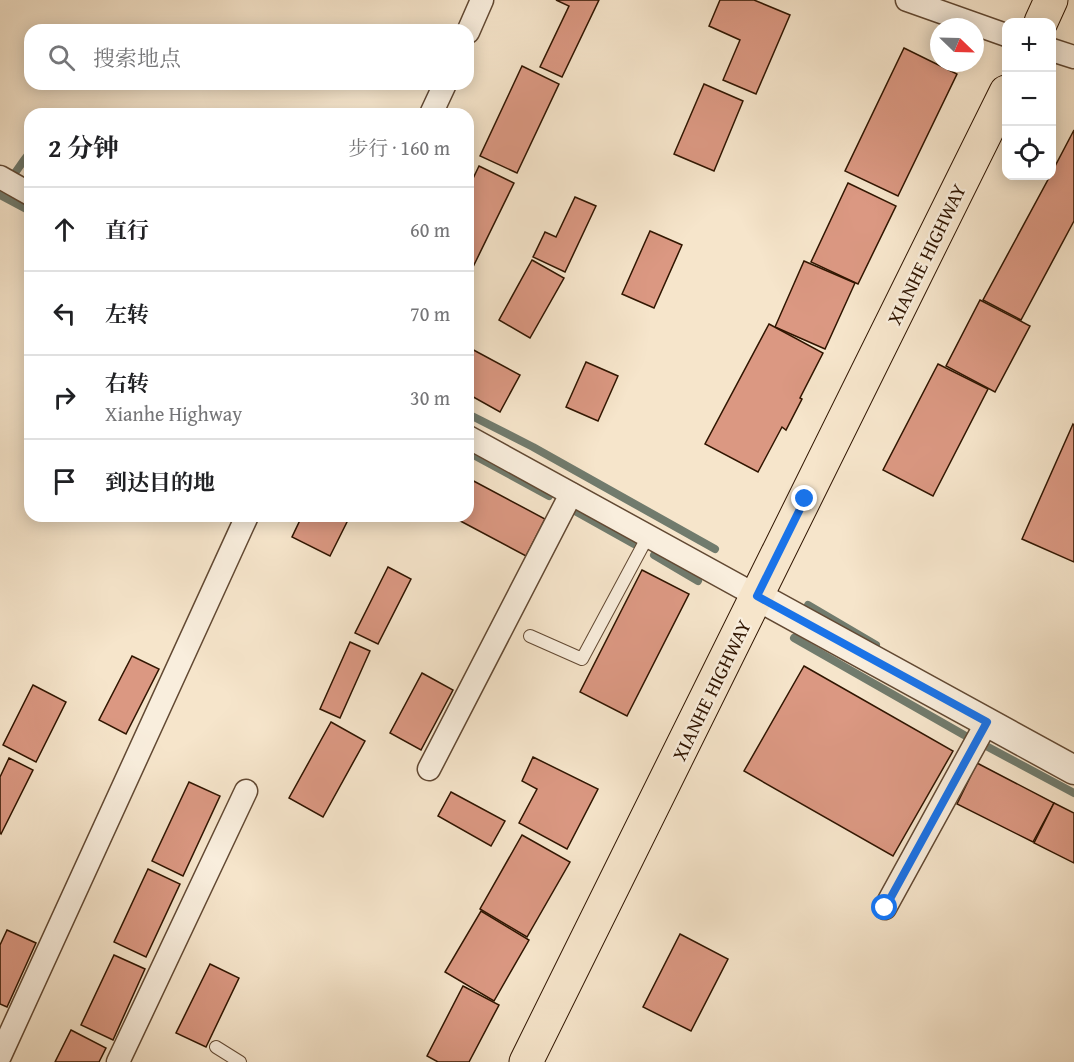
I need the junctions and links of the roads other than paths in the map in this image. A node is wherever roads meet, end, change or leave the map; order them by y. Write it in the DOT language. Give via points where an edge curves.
graph roads {
  1 [pos="482,0"];
  2 [pos="907,0"];
  3 [pos="1052,0"];
  4 [pos="1043,18"];
  5 [pos="472,24"];
  6 [pos="1002,34"];
  7 [pos="1056,51"];
  8 [pos="1074,57"];
  9 [pos="442,90"];
  10 [pos="1002,100"];
  11 [pos="434,108"];
  12 [pos="0,177"];
  13 [pos="24,191"];
  14 [pos="474,440"];
  15 [pos="571,494"];
  16 [pos="244,522"];
  17 [pos="648,536"];
  18 [pos="757,596"];
  19 [pos="530,636"];
  20 [pos="987,722"];
  21 [pos="429,769"];
  22 [pos="1074,770"];
  23 [pos="246,790"];
  24 [pos="885,908"];
  25 [pos="216,1047"];
  26 [pos="0,1056"];
  27 [pos="118,1062"];
  28 [pos="240,1062"];
  29 [pos="526,1062"];
  1 -- 5 [label="street"];
  2 -- 6 [label="street"];
  3 -- 4 [label="main road"];
  7 -- 8 [label="street"];
  9 -- 11 [label="street"];
  10 -- 18 [label="main road, XIANHE HIGHWAY"];
  12 -- 13 [label="street"];
  14 -- 15 [label="street"];
  15 -- 17 [label="street"];
  15 -- 21 [label="street"];
  16 -- 26 [label="street"];
  17 -- 18 [label="street"];
  17 -- 19 [label="lane" via="582,659"];
  18 -- 20 [label="street"];
  18 -- 29 [label="main road, XIANHE HIGHWAY"];
  20 -- 22 [label="street"];
  20 -- 24 [label="street"];
  23 -- 27 [label="street"];
  25 -- 28 [label="lane"];
}
